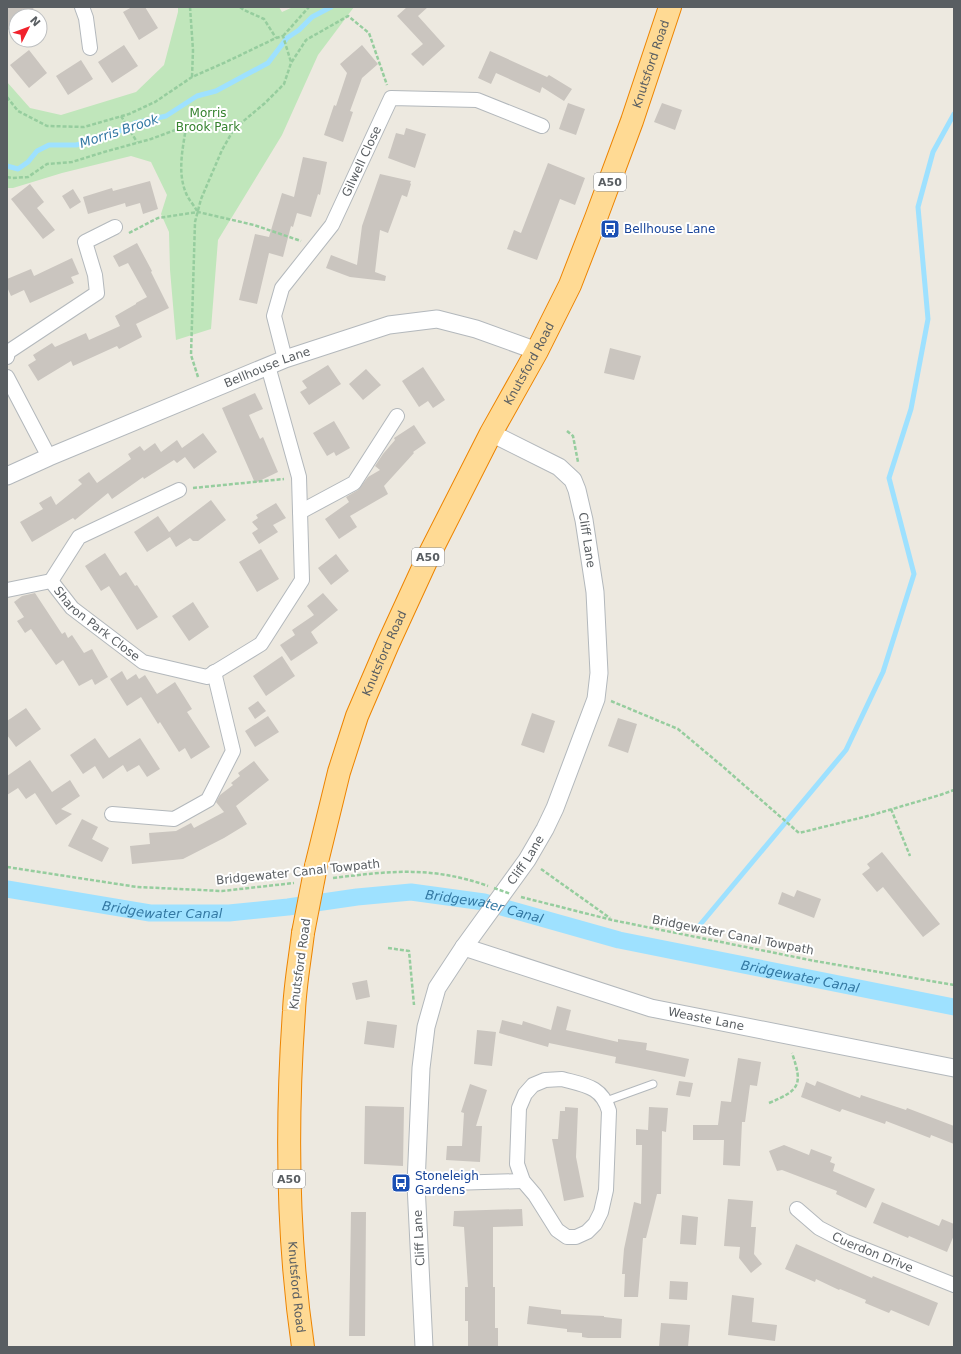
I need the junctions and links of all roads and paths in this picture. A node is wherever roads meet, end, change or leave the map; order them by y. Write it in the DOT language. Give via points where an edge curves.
graph roads {
  1 [pos="82,7"];
  2 [pos="190,7"];
  3 [pos="240,7"];
  4 [pos="309,7"];
  5 [pos="670,7"];
  6 [pos="283,37"];
  7 [pos="276,38"];
  8 [pos="90,48"];
  9 [pos="291,63"];
  10 [pos="192,77"];
  11 [pos="7,97"];
  12 [pos="391,98"];
  13 [pos="121,116"];
  14 [pos="186,126"];
  15 [pos="542,126"];
  16 [pos="234,129"];
  17 [pos="137,142"];
  18 [pos="7,177"];
  19 [pos="198,212"];
  20 [pos="121,231"];
  21 [pos="316,246"];
  22 [pos="537,352"];
  23 [pos="7,353"];
  24 [pos="285,359"];
  25 [pos="268,366"];
  26 [pos="7,376"];
  27 [pos="203,393"];
  28 [pos="397,416"];
  29 [pos="567,431"];
  30 [pos="492,433"];
  31 [pos="49,457"];
  32 [pos="7,476"];
  33 [pos="299,477"];
  34 [pos="573,480"];
  35 [pos="179,490"];
  36 [pos="300,512"];
  37 [pos="50,581"];
  38 [pos="7,590"];
  39 [pos="214,672"];
  40 [pos="597,695"];
  41 [pos="954,790"];
  42 [pos="891,809"];
  43 [pos="112,814"];
  44 [pos="910,856"];
  45 [pos="526,860"];
  46 [pos="7,867"];
  47 [pos="322,872"];
  48 [pos="296,882"];
  49 [pos="511,894"];
  50 [pos="519,896"];
  51 [pos="612,920"];
  52 [pos="464,946"];
  53 [pos="388,948"];
  54 [pos="954,985"];
  55 [pos="414,1006"];
  56 [pos="790,1037"];
  57 [pos="954,1068"];
  58 [pos="653,1084"];
  59 [pos="606,1102"];
  60 [pos="769,1103"];
  61 [pos="523,1181"];
  62 [pos="416,1184"];
  63 [pos="797,1209"];
  64 [pos="954,1285"];
  65 [pos="304,1347"];
  66 [pos="424,1347"];
  1 -- 8 [label="street"];
  2 -- 10 [label="path"];
  3 -- 7 [label="path" via="264,19"];
  4 -- 6 [label="path"];
  5 -- 22 [label="highway, Knutsford Road / A50" via="596,218 570,285"];
  6 -- 7 [label="path"];
  6 -- 9 [label="path"];
  7 -- 10 [label="path"];
  9 -- 12 [label="path" via="306,40 348,16 369,33"];
  9 -- 16 [label="path" via="284,84 265,104"];
  10 -- 13 [label="path" via="155,102"];
  11 -- 13 [label="path" via="18,111 47,126 84,127"];
  12 -- 15 [label="street" via="477,100"];
  12 -- 21 [label="street, Gilwell Close" via="332,225"];
  13 -- 17 [label="path"];
  14 -- 16 [label="path" via="220,126"];
  14 -- 17 [label="path"];
  14 -- 19 [label="path" via="182,174 186,193"];
  16 -- 19 [label="path" via="219,157"];
  17 -- 18 [label="path" via="72,162 47,164 28,177"];
  19 -- 20 [label="path" via="158,218"];
  19 -- 21 [label="path" via="254,226"];
  19 -- 27 [label="path" via="193,256 191,355"];
  20 -- 23 [label="street" via="85,242 95,275 97,292"];
  21 -- 24 [label="street, Gilwell Close" via="282,288 274,316"];
  22 -- 24 [label="street, Bellhouse Lane" via="476,329 437,319 389,325"];
  22 -- 30 [label="highway, Knutsford Road / A50"];
  24 -- 25 [label="street, Bellhouse Lane"];
  25 -- 27 [label="street, Bellhouse Lane"];
  25 -- 33 [label="street, Sharon Park Close"];
  26 -- 31 [label="street"];
  27 -- 31 [label="street, Bellhouse Lane"];
  28 -- 36 [label="street" via="354,483"];
  29 -- 34 [label="path" via="573,436 579,467"];
  30 -- 34 [label="street" via="559,467"];
  30 -- 47 [label="highway, Knutsford Road / A50" via="428,558 357,716 339,772"];
  31 -- 32 [label="street, Bellhouse Lane"];
  33 -- 35 [label="path"];
  33 -- 36 [label="street, Sharon Park Close"];
  34 -- 40 [label="street, Cliff Lane" via="584,520 595,592 599,673"];
  35 -- 37 [label="street, Sharon Park Close" via="79,537"];
  36 -- 39 [label="street, Sharon Park Close" via="302,580 261,644"];
  37 -- 38 [label="street, Sharon Park Close"];
  37 -- 39 [label="street, Sharon Park Close" via="72,608 143,662 207,677"];
  39 -- 43 [label="street" via="233,751 208,800 174,819"];
  40 -- 42 [label="path" via="678,729 799,833"];
  40 -- 45 [label="street, Cliff Lane" via="555,808"];
  41 -- 42 [label="path"];
  42 -- 44 [label="path"];
  45 -- 51 [label="path"];
  45 -- 52 [label="street, Cliff Lane"];
  46 -- 48 [label="path, Bridgewater Canal Towpath" via="137,887 222,891"];
  47 -- 49 [label="path, Bridgewater Canal Towpath, bridge" via="421,871 470,880"];
  47 -- 65 [label="highway, Knutsford Road / A50, bridge" via="303,933 294,1010 290,1082 288,1155 291,1240"];
  50 -- 51 [label="path, Bridgewater Canal Towpath"];
  51 -- 54 [label="path, Bridgewater Canal Towpath"];
  52 -- 56 [label="street, Weaste Lane" via="651,1008"];
  52 -- 62 [label="street, Cliff Lane" via="437,988 426,1027 421,1068"];
  53 -- 55 [label="path" via="409,951"];
  56 -- 57 [label="street, Weaste Lane"];
  56 -- 60 [label="path" via="790,1049 798,1081 791,1092"];
  58 -- 59 [label="lane"];
  59 -- 61 [label="street" via="592,1087 562,1079 546,1080 533,1085 525,1094 519,1108 517,1164"];
  59 -- 61 [label="street" via="609,1111 606,1190 601,1212 587,1232 576,1237 567,1237 557,1230"];
  61 -- 62 [label="street"];
  62 -- 66 [label="street, Cliff Lane"];
  63 -- 64 [label="street, Cuerdon Drive" via="819,1228 846,1242"];
}
